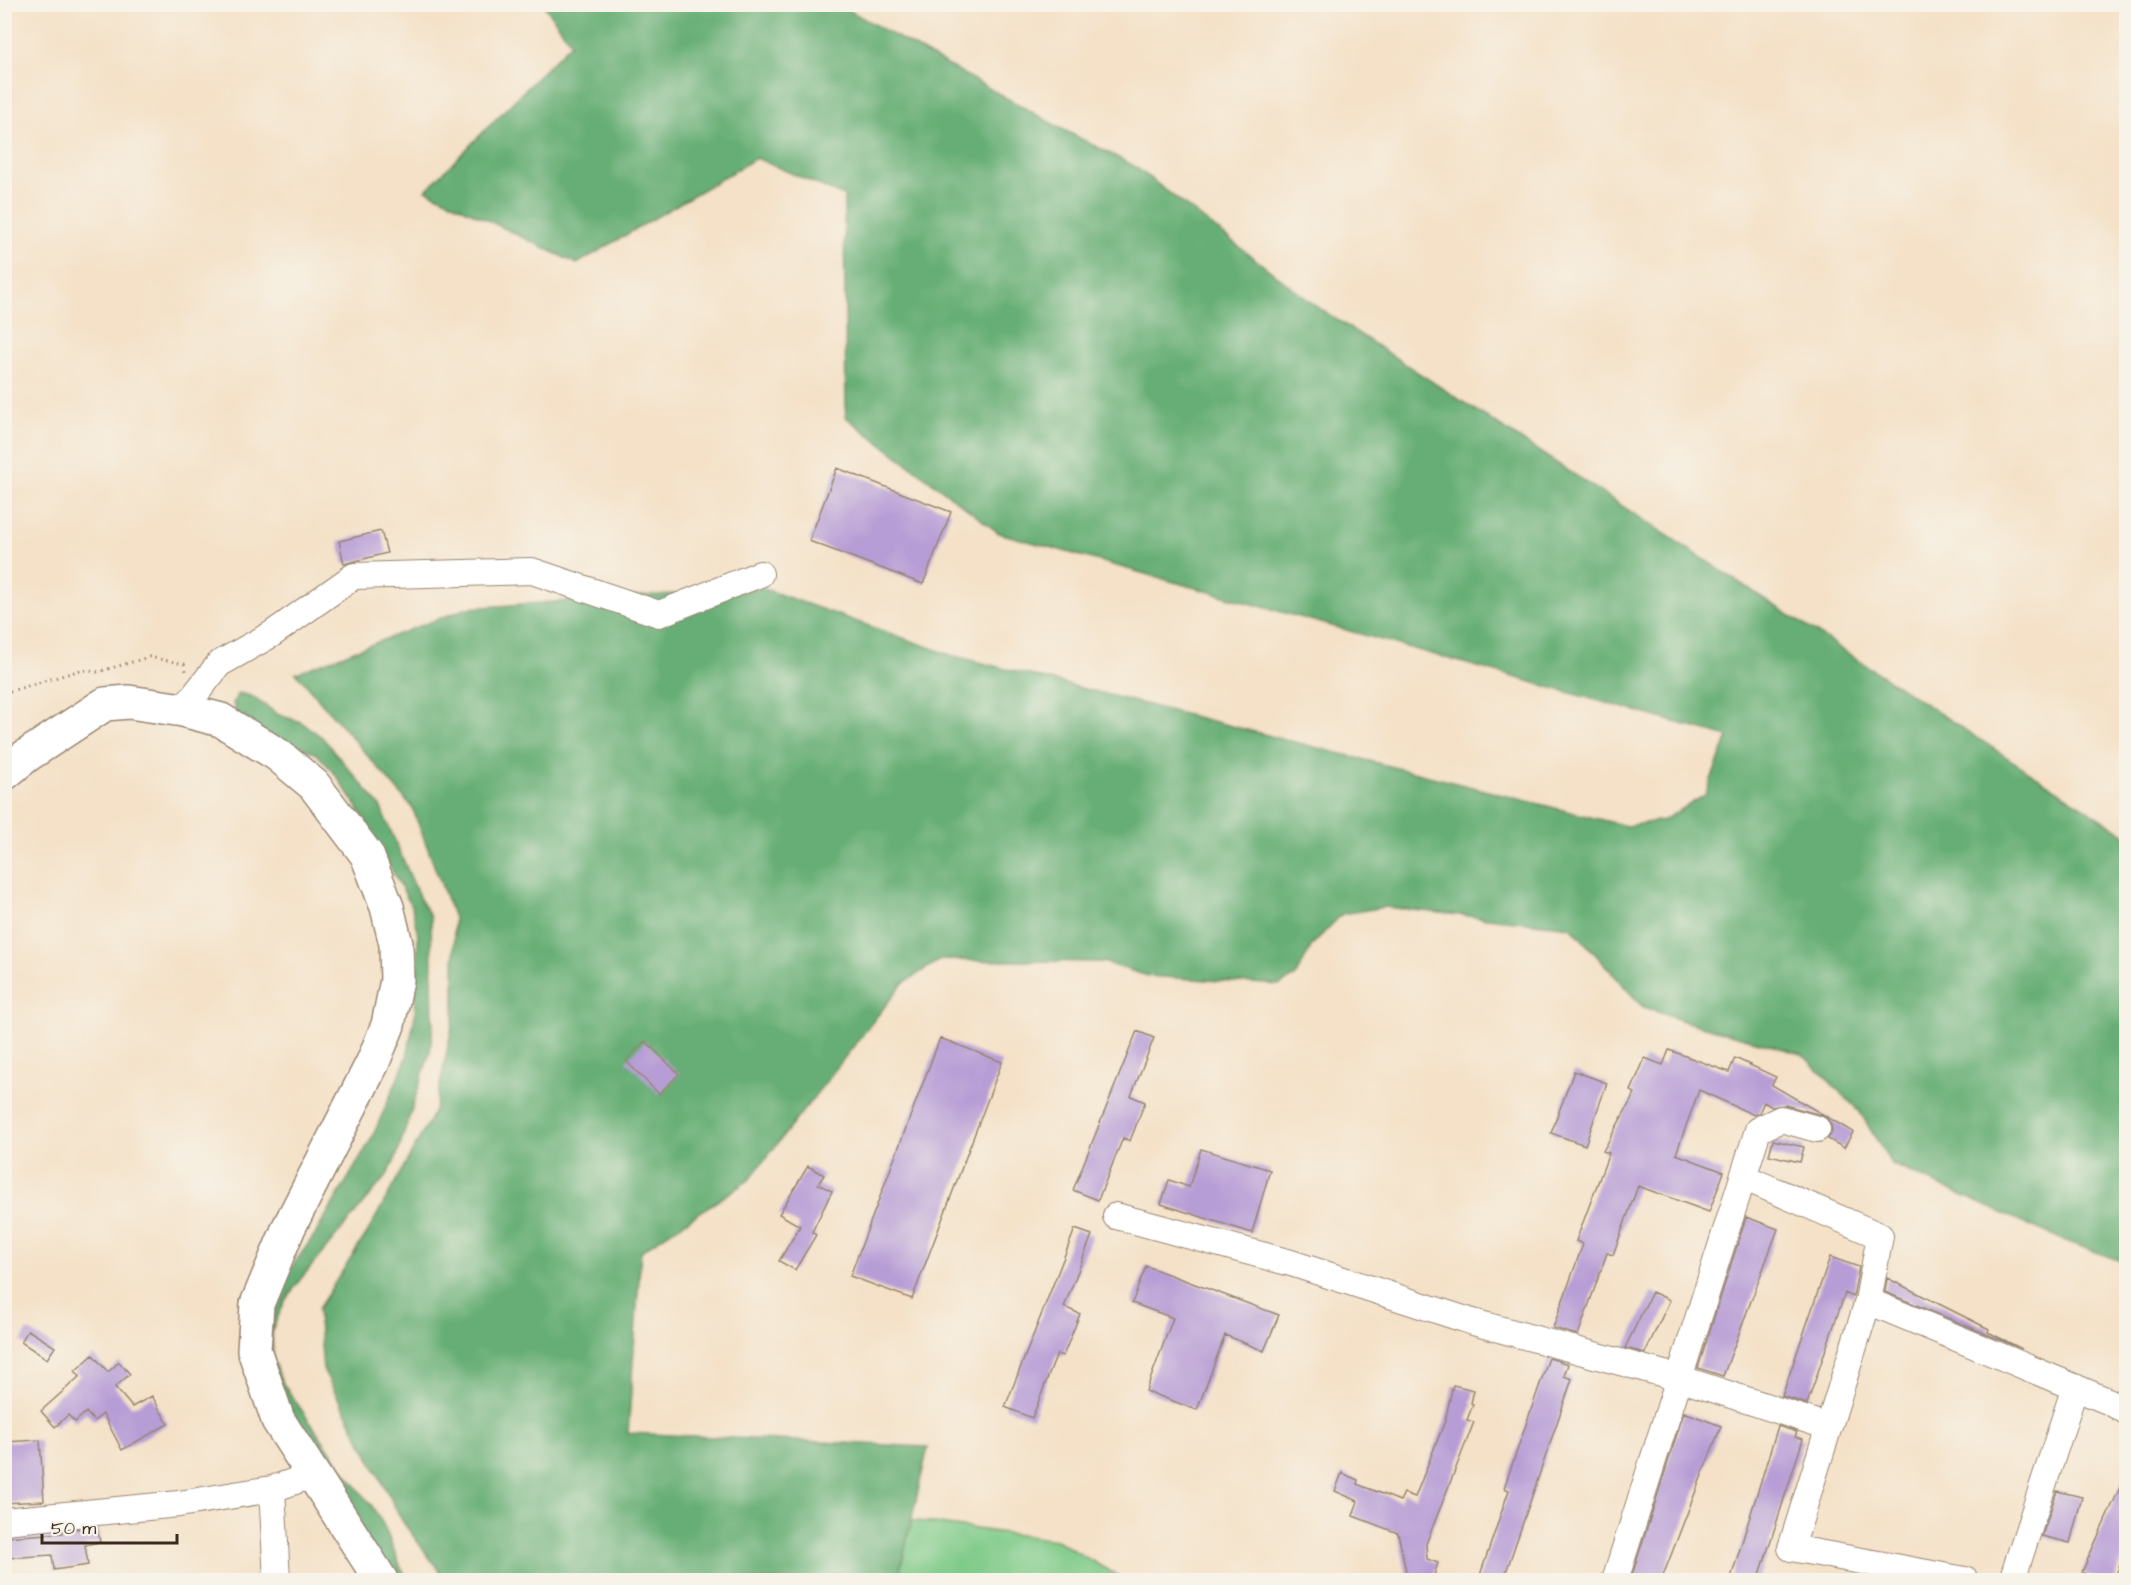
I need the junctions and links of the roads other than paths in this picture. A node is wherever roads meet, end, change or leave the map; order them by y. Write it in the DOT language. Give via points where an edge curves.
graph roads {
  1 [pos="760,574"];
  2 [pos="183,710"];
  3 [pos="4,774"];
  4 [pos="1817,1130"];
  5 [pos="1743,1177"];
  6 [pos="1116,1216"];
  7 [pos="1868,1301"];
  8 [pos="1679,1378"];
  9 [pos="2075,1387"];
  10 [pos="2127,1411"];
  11 [pos="1829,1427"];
  12 [pos="313,1475"];
  13 [pos="272,1489"];
  14 [pos="4,1521"];
  15 [pos="277,1581"];
  16 [pos="381,1581"];
  17 [pos="1615,1581"];
  18 [pos="1965,1581"];
  19 [pos="2012,1581"];
  1 -- 2 [label="street" via="659,614 532,571 354,576 272,634 219,664"];
  2 -- 3 [label="main road" via="129,702 105,704"];
  2 -- 12 [label="main road" via="221,720 278,755 314,785 367,855 396,944 397,980 388,1025 289,1227 257,1304 254,1350 279,1420"];
  4 -- 5 [label="street" via="1781,1119 1758,1130"];
  5 -- 7 [label="street" via="1880,1236"];
  5 -- 8 [label="street"];
  6 -- 8 [label="street" via="1291,1263 1473,1322"];
  7 -- 9 [label="street"];
  7 -- 11 [label="street"];
  8 -- 11 [label="street"];
  8 -- 17 [label="street"];
  9 -- 10 [label="street"];
  9 -- 19 [label="street"];
  11 -- 18 [label="street" via="1791,1548"];
  12 -- 13 [label="street"];
  12 -- 16 [label="main road"];
  13 -- 14 [label="street" via="179,1504"];
  13 -- 15 [label="street"];
}
